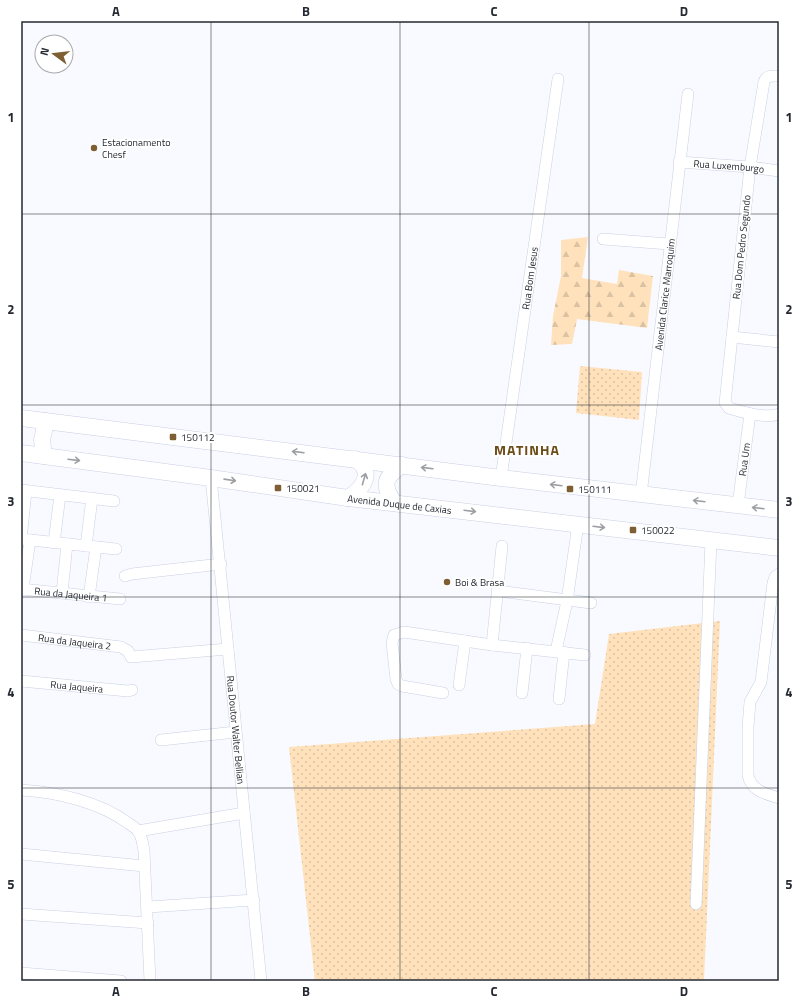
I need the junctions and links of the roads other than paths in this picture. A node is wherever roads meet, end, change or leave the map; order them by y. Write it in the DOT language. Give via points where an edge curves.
graph roads {
  1 [pos="779,76"];
  2 [pos="558,79"];
  3 [pos="688,94"];
  4 [pos="679,162"];
  5 [pos="750,167"];
  6 [pos="779,171"];
  7 [pos="603,239"];
  8 [pos="669,244"];
  9 [pos="732,338"];
  10 [pos="779,342"];
  11 [pos="750,414"];
  12 [pos="779,414"];
  13 [pos="21,418"];
  14 [pos="46,421"];
  15 [pos="21,453"];
  16 [pos="44,456"];
  17 [pos="355,459"];
  18 [pos="402,465"];
  19 [pos="211,478"];
  20 [pos="502,478"];
  21 [pos="24,491"];
  22 [pos="60,495"];
  23 [pos="641,495"];
  24 [pos="92,498"];
  25 [pos="348,498"];
  26 [pos="114,500"];
  27 [pos="394,503"];
  28 [pos="738,506"];
  29 [pos="779,510"];
  30 [pos="578,524"];
  31 [pos="24,540"];
  32 [pos="711,541"];
  33 [pos="54,543"];
  34 [pos="67,544"];
  35 [pos="502,546"];
  36 [pos="91,547"];
  37 [pos="779,548"];
  38 [pos="116,549"];
  39 [pos="221,564"];
  40 [pos="779,574"];
  41 [pos="125,576"];
  42 [pos="22,589"];
  43 [pos="498,592"];
  44 [pos="62,593"];
  45 [pos="90,597"];
  46 [pos="120,600"];
  47 [pos="566,601"];
  48 [pos="591,603"];
  49 [pos="21,635"];
  50 [pos="465,641"];
  51 [pos="492,645"];
  52 [pos="527,648"];
  53 [pos="228,649"];
  54 [pos="560,652"];
  55 [pos="584,655"];
  56 [pos="21,681"];
  57 [pos="459,685"];
  58 [pos="132,690"];
  59 [pos="444,693"];
  60 [pos="522,693"];
  61 [pos="559,699"];
  62 [pos="236,732"];
  63 [pos="160,740"];
  64 [pos="21,790"];
  65 [pos="779,798"];
  66 [pos="244,813"];
  67 [pos="138,831"];
  68 [pos="21,854"];
  69 [pos="144,866"];
  70 [pos="254,900"];
  71 [pos="696,904"];
  72 [pos="148,906"];
  73 [pos="21,914"];
  74 [pos="148,923"];
  75 [pos="21,973"];
  76 [pos="73,979"];
  77 [pos="121,981"];
  78 [pos="150,981"];
  79 [pos="261,981"];
  1 -- 5 [label="street, Rua Dom Pedro Segundo" via="769,76 764,82"];
  2 -- 20 [label="street, Rua Bom Jesus"];
  3 -- 4 [label="street, Avenida Clarice Marroquim"];
  4 -- 5 [label="street, Rua Luxemburgo"];
  4 -- 8 [label="street, Avenida Clarice Marroquim"];
  5 -- 6 [label="street, Rua Luxemburgo"];
  5 -- 9 [label="street, Rua Dom Pedro Segundo"];
  7 -- 8 [label="street"];
  8 -- 23 [label="street, Avenida Clarice Marroquim"];
  9 -- 10 [label="street"];
  9 -- 11 [label="street, Rua Dom Pedro Segundo" via="725,403 729,408"];
  11 -- 12 [label="street"];
  11 -- 28 [label="street, Rua Um"];
  13 -- 14 [label="highway"];
  14 -- 16 [label="highway" via="42,440"];
  17 -- 14 [label="highway, one-way"];
  15 -- 16 [label="highway, Avenida Duque de Caxias"];
  16 -- 19 [label="highway, Avenida Duque de Caxias, one-way"];
  17 -- 18 [label="highway"];
  25 -- 17 [label="highway, one-way" via="359,489 365,479 364,466"];
  20 -- 18 [label="highway, one-way"];
  18 -- 27 [label="highway" via="388,476 386,482"];
  19 -- 25 [label="highway, Avenida Duque de Caxias, one-way"];
  19 -- 39 [label="street, Rua Doutor Walter Bellian"];
  23 -- 20 [label="highway, one-way"];
  21 -- 22 [label="street"];
  21 -- 31 [label="street"];
  22 -- 24 [label="street"];
  22 -- 33 [label="street"];
  28 -- 23 [label="highway, one-way"];
  24 -- 26 [label="street"];
  24 -- 36 [label="street"];
  25 -- 27 [label="highway, Avenida Duque de Caxias"];
  27 -- 30 [label="highway, Avenida Duque de Caxias, one-way"];
  29 -- 28 [label="highway, one-way"];
  30 -- 32 [label="highway, Avenida Duque de Caxias, one-way"];
  30 -- 47 [label="street"];
  31 -- 33 [label="street"];
  31 -- 42 [label="street"];
  32 -- 37 [label="highway, Avenida Duque de Caxias"];
  32 -- 71 [label="street"];
  33 -- 34 [label="street"];
  34 -- 36 [label="street"];
  34 -- 44 [label="street"];
  35 -- 43 [label="street"];
  36 -- 38 [label="street"];
  36 -- 45 [label="street"];
  39 -- 41 [label="street"];
  39 -- 53 [label="street, Rua Doutor Walter Bellian"];
  40 -- 65 [label="street" via="773,583 761,682 750,702 748,727 748,775 756,789"];
  42 -- 44 [label="street, Rua da Jaqueira 1"];
  43 -- 47 [label="street"];
  43 -- 51 [label="street"];
  44 -- 45 [label="street, Rua da Jaqueira 1"];
  45 -- 46 [label="street, Rua da Jaqueira 1"];
  47 -- 48 [label="street"];
  47 -- 54 [label="street"];
  49 -- 53 [label="street, Rua da Jaqueira 2" via="121,647 129,653"];
  50 -- 51 [label="street"];
  50 -- 57 [label="street"];
  50 -- 59 [label="street" via="404,632 394,635 392,639 398,684"];
  51 -- 52 [label="street"];
  52 -- 54 [label="street"];
  52 -- 60 [label="street"];
  53 -- 62 [label="street, Rua Doutor Walter Bellian"];
  54 -- 55 [label="street"];
  54 -- 61 [label="street"];
  56 -- 58 [label="street, Rua Jaqueira"];
  62 -- 63 [label="street"];
  62 -- 66 [label="street, Rua Doutor Walter Bellian"];
  64 -- 67 [label="street" via="42,791 89,804 117,816"];
  66 -- 67 [label="street"];
  66 -- 70 [label="street, Rua Doutor Walter Bellian"];
  67 -- 69 [label="street" via="144,851"];
  68 -- 69 [label="street"];
  69 -- 72 [label="street"];
  70 -- 72 [label="street"];
  70 -- 79 [label="street, Rua Doutor Walter Bellian"];
  72 -- 74 [label="street"];
  73 -- 74 [label="street"];
  74 -- 78 [label="street"];
  75 -- 76 [label="street"];
  76 -- 77 [label="street"];
}
